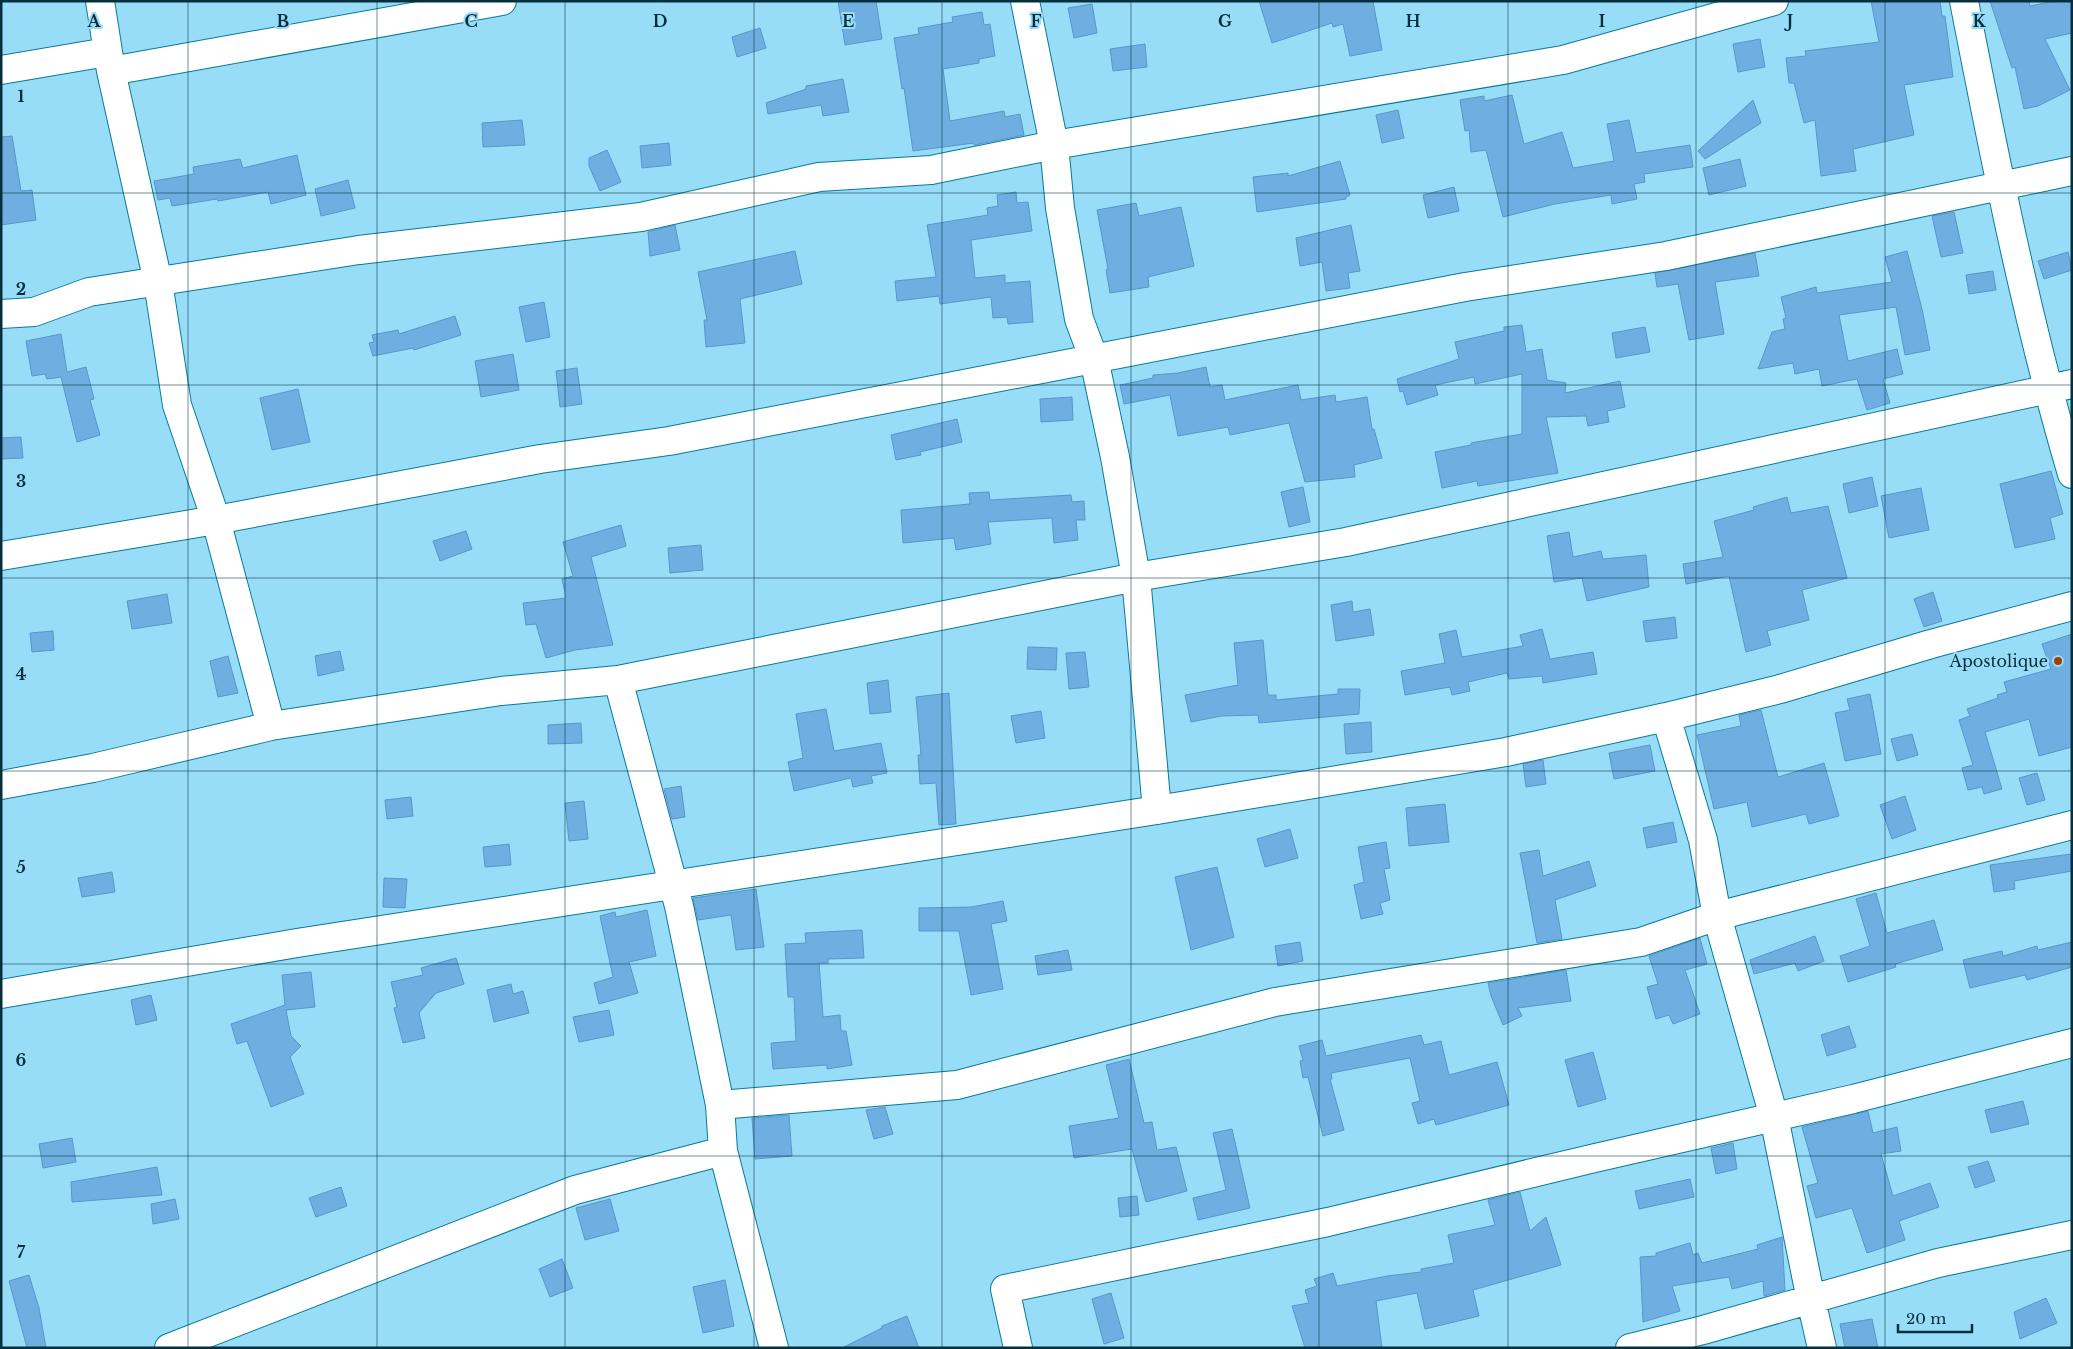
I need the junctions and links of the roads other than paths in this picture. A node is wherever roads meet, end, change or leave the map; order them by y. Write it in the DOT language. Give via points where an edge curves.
graph roads {
  1 [pos="100,1"];
  2 [pos="502,1"];
  3 [pos="1025,1"];
  4 [pos="1774,1"];
  5 [pos="1964,1"];
  6 [pos="109,61"];
  7 [pos="1,70"];
  8 [pos="1054,145"];
  9 [pos="2072,171"];
  10 [pos="2000,186"];
  11 [pos="158,282"];
  12 [pos="1,314"];
  13 [pos="1094,358"];
  14 [pos="2059,387"];
  15 [pos="2072,474"];
  16 [pos="216,520"];
  17 [pos="1,556"];
  18 [pos="1136,577"];
  19 [pos="2072,606"];
  20 [pos="618,680"];
  21 [pos="1666,717"];
  22 [pos="271,726"];
  23 [pos="1,785"];
  24 [pos="1157,810"];
  25 [pos="2072,825"];
  26 [pos="674,884"];
  27 [pos="1717,916"];
  28 [pos="1,994"];
  29 [pos="2072,1043"];
  30 [pos="720,1105"];
  31 [pos="1774,1117"];
  32 [pos="723,1151"];
  33 [pos="2072,1235"];
  34 [pos="1810,1300"];
  35 [pos="169,1348"];
  36 [pos="774,1348"];
  37 [pos="1018,1348"];
  38 [pos="1630,1348"];
  39 [pos="1822,1348"];
  1 -- 6 [label="street"];
  2 -- 6 [label="street"];
  3 -- 8 [label="street"];
  4 -- 8 [label="street" via="1564,60"];
  5 -- 10 [label="street"];
  6 -- 7 [label="street"];
  6 -- 11 [label="street"];
  8 -- 11 [label="street" via="931,170 819,177 642,217 359,250"];
  8 -- 13 [label="street" via="1060,208 1079,319"];
  9 -- 10 [label="street"];
  10 -- 13 [label="street" via="1666,256 1465,287"];
  10 -- 14 [label="street"];
  11 -- 12 [label="street" via="89,292 34,312"];
  11 -- 16 [label="street" via="177,405"];
  13 -- 16 [label="street" via="669,442 540,459"];
  13 -- 18 [label="street"];
  14 -- 15 [label="street"];
  14 -- 18 [label="street" via="1346,542"];
  16 -- 17 [label="street"];
  16 -- 22 [label="street"];
  18 -- 20 [label="street"];
  18 -- 24 [label="street"];
  19 -- 21 [label="street" via="1780,689"];
  20 -- 22 [label="street" via="501,691"];
  20 -- 26 [label="street"];
  21 -- 24 [label="street" via="1506,752"];
  21 -- 27 [label="street" via="1703,840"];
  22 -- 23 [label="street" via="93,768"];
  24 -- 26 [label="street"];
  25 -- 27 [label="street"];
  26 -- 28 [label="street"];
  26 -- 30 [label="street"];
  27 -- 30 [label="street" via="1641,942 1275,1002 957,1085"];
  27 -- 31 [label="street"];
  29 -- 31 [label="street"];
  30 -- 32 [label="street"];
  31 -- 34 [label="street"];
  31 -- 37 [label="street" via="1328,1222 1004,1289"];
  32 -- 35 [label="street" via="575,1190"];
  32 -- 36 [label="street"];
  33 -- 34 [label="street" via="1938,1263"];
  34 -- 38 [label="street"];
  34 -- 39 [label="street"];
}
